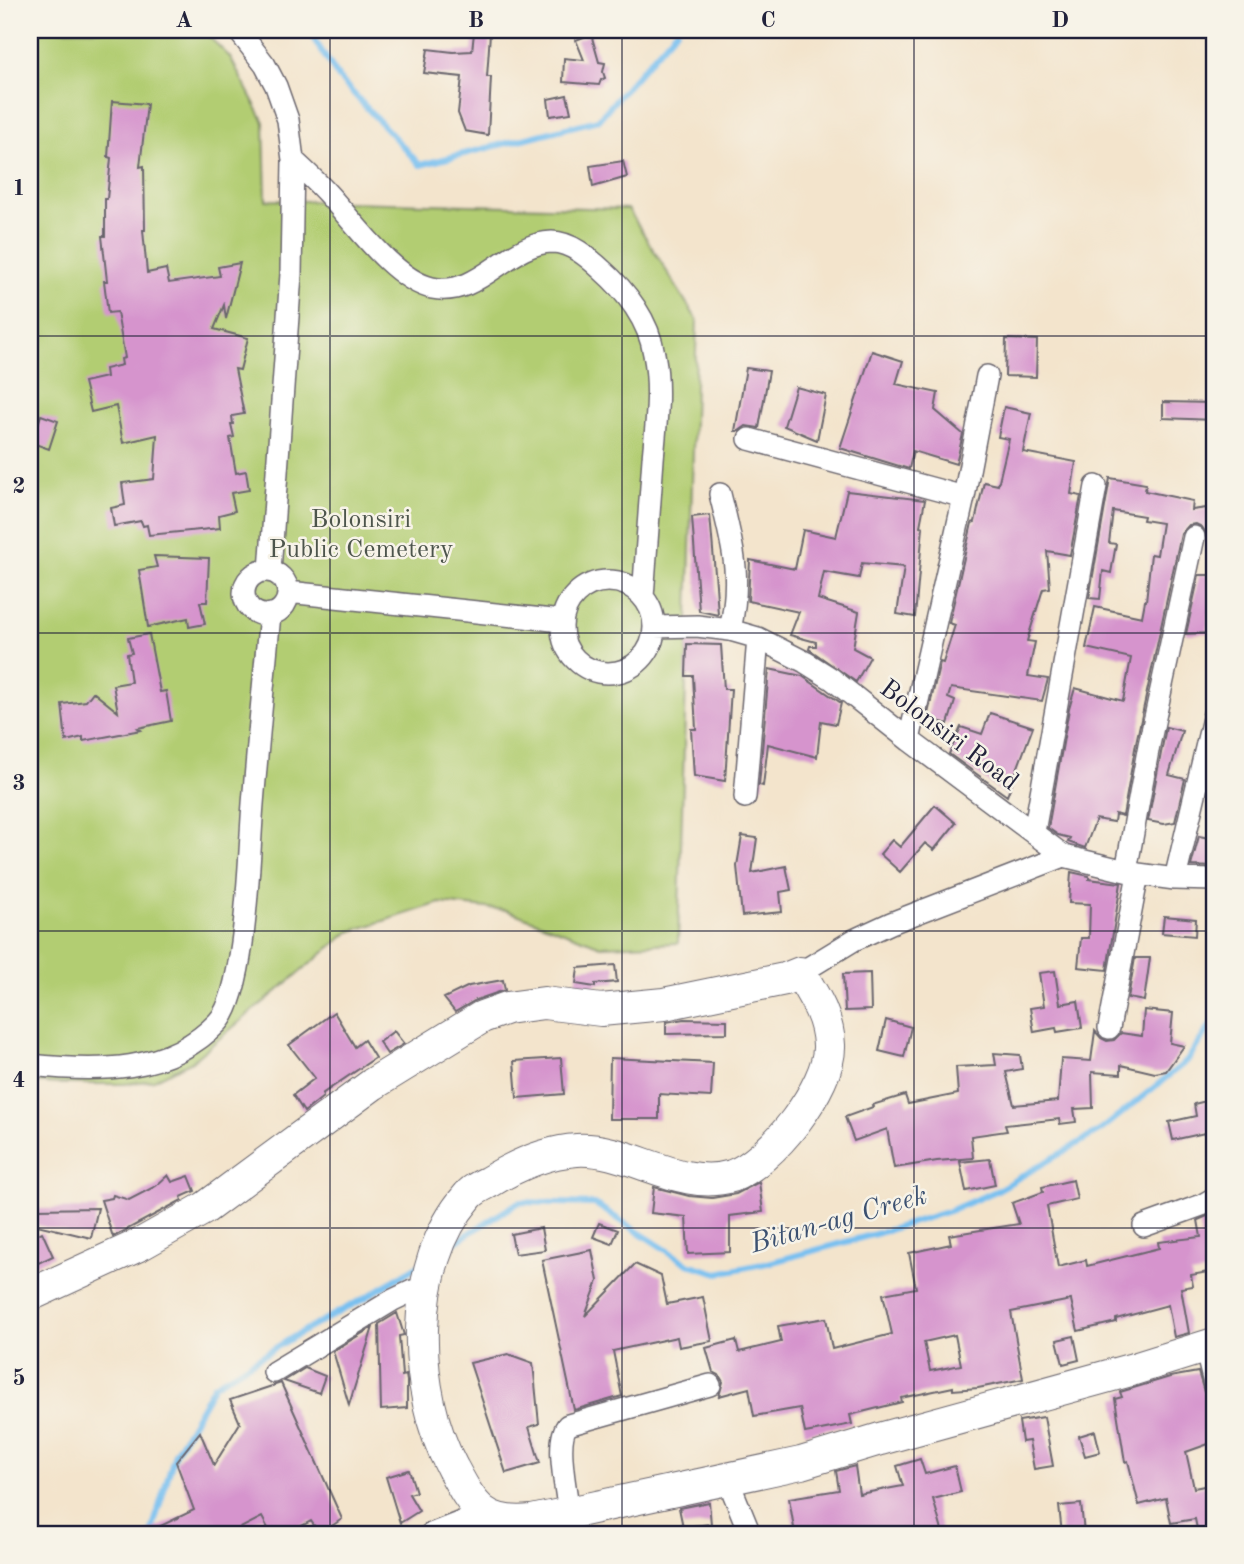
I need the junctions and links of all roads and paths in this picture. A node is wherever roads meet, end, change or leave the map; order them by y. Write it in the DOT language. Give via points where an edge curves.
graph roads {
  1 [pos="238,30"];
  2 [pos="293,160"];
  3 [pos="987,376"];
  4 [pos="749,439"];
  5 [pos="1096,486"];
  6 [pos="720,494"];
  7 [pos="964,497"];
  8 [pos="1194,537"];
  9 [pos="270,571"];
  10 [pos="288,592"];
  11 [pos="643,597"];
  12 [pos="270,614"];
  13 [pos="562,621"];
  14 [pos="654,627"];
  15 [pos="730,630"];
  16 [pos="758,638"];
  17 [pos="1214,714"];
  18 [pos="909,740"];
  19 [pos="745,797"];
  20 [pos="1034,832"];
  21 [pos="1065,856"];
  22 [pos="1132,872"];
  23 [pos="1175,879"];
  24 [pos="1214,880"];
  25 [pos="800,973"];
  26 [pos="1109,1028"];
  27 [pos="30,1065"];
  28 [pos="1214,1198"];
  29 [pos="1144,1226"];
  30 [pos="430,1270"];
  31 [pos="30,1295"];
  32 [pos="1210,1345"];
  33 [pos="274,1372"];
  34 [pos="1214,1383"];
  35 [pos="710,1385"];
  36 [pos="728,1480"];
  37 [pos="484,1513"];
  38 [pos="569,1513"];
  39 [pos="431,1534"];
  40 [pos="750,1534"];
  1 -- 2 [label="street" via="276,86 288,120"];
  2 -- 9 [label="street" via="291,274"];
  2 -- 11 [label="street" via="374,247 406,276 431,288 453,289 477,281 533,244 556,242 582,252 614,281 641,317 654,352 658,392"];
  3 -- 7 [label="street"];
  4 -- 7 [label="street"];
  5 -- 20 [label="street"];
  6 -- 15 [label="street" via="736,560"];
  7 -- 18 [label="street"];
  8 -- 22 [label="street" via="1149,745"];
  9 -- 10 [label="street" via="283,578"];
  9 -- 12 [label="street" via="249,579 244,593 256,612"];
  10 -- 12 [label="street" via="283,607"];
  10 -- 13 [label="street"];
  11 -- 13 [label="street" via="621,583 595,583 573,597"];
  11 -- 14 [label="street"];
  12 -- 27 [label="street" via="246,909 230,1004 220,1020 163,1058 131,1067"];
  13 -- 14 [label="street" via="566,647 573,658 595,672 608,674 633,666 643,657"];
  14 -- 15 [label="street, Bolonsiri Road"];
  15 -- 16 [label="street, Bolonsiri Road"];
  16 -- 18 [label="street, Bolonsiri Road" via="832,679"];
  16 -- 19 [label="street"];
  17 -- 23 [label="street"];
  18 -- 20 [label="street, Bolonsiri Road"];
  20 -- 21 [label="street, Bolonsiri Road"];
  21 -- 22 [label="street, Bolonsiri Road"];
  21 -- 25 [label="street" via="891,923"];
  22 -- 23 [label="street, Bolonsiri Road"];
  22 -- 26 [label="street"];
  23 -- 24 [label="street, Bolonsiri Road"];
  25 -- 30 [label="main road" via="821,1007 830,1049 804,1111 755,1163 732,1176 704,1178 672,1175 629,1158 576,1150 514,1166 468,1194 442,1234"];
  25 -- 31 [label="main road" via="664,1004 601,1010 544,1003 482,1017 373,1084 205,1208 141,1244"];
  28 -- 29 [label="street"];
  30 -- 33 [label="street" via="412,1291"];
  30 -- 37 [label="main road" via="424,1362 428,1397 442,1448 468,1496"];
  32 -- 34 [label="street"];
  32 -- 36 [label="main road"];
  35 -- 38 [label="street" via="568,1425 561,1436 561,1449"];
  36 -- 38 [label="main road"];
  36 -- 40 [label="street"];
  37 -- 38 [label="main road" via="508,1524"];
  37 -- 39 [label="street"];
}
